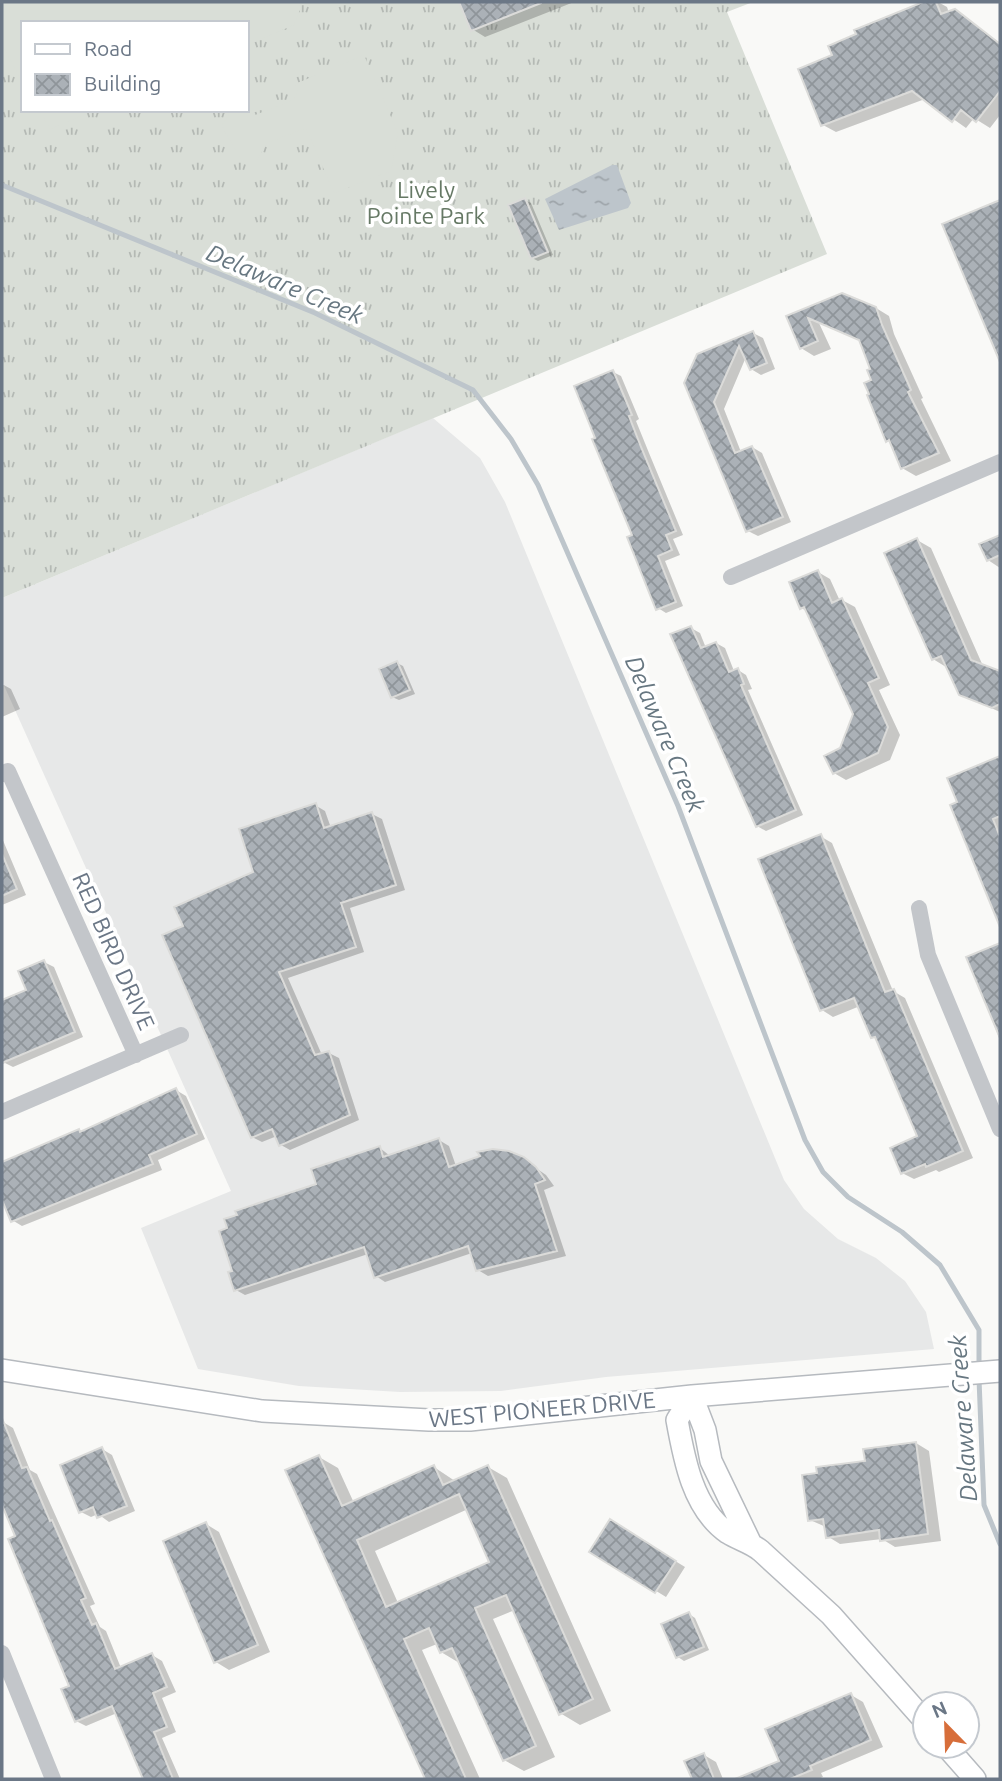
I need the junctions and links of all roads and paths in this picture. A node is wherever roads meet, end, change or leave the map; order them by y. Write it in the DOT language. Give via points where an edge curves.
graph roads {
  1 [pos="1000,462"];
  2 [pos="731,577"];
  3 [pos="5,773"];
  4 [pos="919,908"];
  5 [pos="181,1035"];
  6 [pos="136,1055"];
  7 [pos="2,1112"];
  8 [pos="1000,1129"];
  9 [pos="2,1370"];
  10 [pos="1000,1371"];
  11 [pos="692,1396"];
  12 [pos="2,1653"];
  13 [pos="911,1705"];
  14 [pos="958,1760"];
  15 [pos="53,1779"];
  16 [pos="975,1779"];
  1 -- 2 [label="street"];
  3 -- 6 [label="street, RED BIRD DRIVE"];
  4 -- 8 [label="street" via="932,965"];
  5 -- 6 [label="street"];
  6 -- 7 [label="street, RED BIRD DRIVE"];
  9 -- 11 [label="main road, WEST PIONEER DRIVE" via="262,1411 429,1420 470,1420"];
  10 -- 11 [label="main road, WEST PIONEER DRIVE"];
  11 -- 13 [label="main road" via="711,1461 750,1542 831,1615"];
  12 -- 15 [label="street"];
  14 -- 16 [label="main road"];
}
